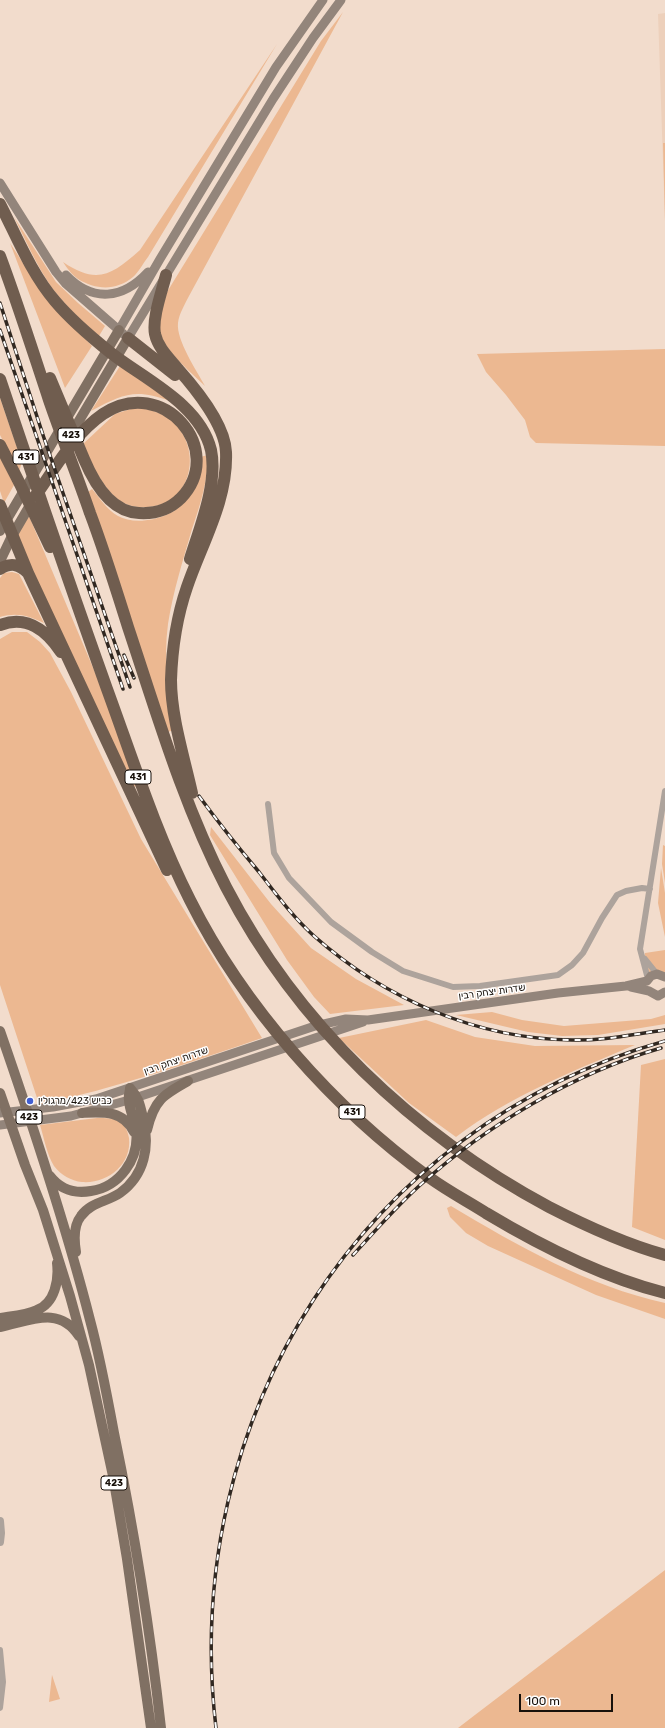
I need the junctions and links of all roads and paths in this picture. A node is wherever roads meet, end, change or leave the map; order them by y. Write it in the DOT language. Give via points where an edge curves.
graph roads {
  1 [pos="324,0"];
  2 [pos="341,0"];
  3 [pos="0,183"];
  4 [pos="0,204"];
  5 [pos="15,207"];
  6 [pos="0,256"];
  7 [pos="160,259"];
  8 [pos="166,275"];
  9 [pos="10,283"];
  10 [pos="119,330"];
  11 [pos="125,342"];
  12 [pos="0,379"];
  13 [pos="212,417"];
  14 [pos="0,445"];
  15 [pos="35,496"];
  16 [pos="0,505"];
  17 [pos="3,525"];
  18 [pos="12,536"];
  19 [pos="0,562"];
  20 [pos="0,569"];
  21 [pos="28,573"];
  22 [pos="0,625"];
  23 [pos="89,638"];
  24 [pos="172,674"];
  25 [pos="81,685"];
  26 [pos="665,791"];
  27 [pos="268,804"];
  28 [pos="201,835"];
  29 [pos="650,889"];
  30 [pos="211,938"];
  31 [pos="640,949"];
  32 [pos="661,975"];
  33 [pos="648,980"];
  34 [pos="619,987"];
  35 [pos="649,991"];
  36 [pos="665,992"];
  37 [pos="368,1020"];
  38 [pos="0,1031"];
  39 [pos="188,1081"];
  40 [pos="130,1088"];
  41 [pos="0,1093"];
  42 [pos="133,1099"];
  43 [pos="0,1113"];
  44 [pos="82,1114"];
  45 [pos="0,1125"];
  46 [pos="147,1134"];
  47 [pos="136,1141"];
  48 [pos="47,1173"];
  49 [pos="54,1244"];
  50 [pos="665,1255"];
  51 [pos="79,1278"];
  52 [pos="665,1293"];
  53 [pos="0,1318"];
  54 [pos="0,1328"];
  55 [pos="83,1342"];
  56 [pos="0,1521"];
  57 [pos="0,1542"];
  58 [pos="0,1650"];
  59 [pos="0,1708"];
  60 [pos="151,1728"];
  61 [pos="161,1728"];
  1 -- 7 [label="main road" via="276,67"];
  2 -- 8 [label="main road" via="312,38 273,99"];
  3 -- 5 [label="main road"];
  4 -- 24 [label="highway" via="33,270 55,302 111,353 178,400 205,434 210,450 212,476 178,603 171,648"];
  5 -- 7 [label="main road" via="57,265 73,282 89,292 115,294 124,290 141,280"];
  5 -- 10 [label="main road" via="65,283"];
  6 -- 9 [label="highway"];
  7 -- 10 [label="main road"];
  8 -- 11 [label="main road"];
  8 -- 13 [label="highway" via="155,320 155,334 165,355 197,391"];
  9 -- 15 [label="highway" via="89,471 102,491 118,507 140,513 170,506 184,494 194,475 196,455 190,434 179,419 163,407 133,403 113,409 78,436"];
  9 -- 28 [label="highway" via="92,516 185,795"];
  10 -- 11 [label="main road"];
  10 -- 17 [label="main road, 423"];
  11 -- 13 [label="highway" via="190,387"];
  11 -- 15 [label="main road, 423"];
  12 -- 23 [label="highway, 431"];
  13 -- 24 [label="highway" via="226,450 224,484 218,508 187,589 174,647"];
  14 -- 23 [label="highway" via="41,527"];
  15 -- 18 [label="main road, 423"];
  16 -- 17 [label="highway"];
  17 -- 18 [label="highway"];
  18 -- 19 [label="main road, 423"];
  18 -- 21 [label="highway"];
  20 -- 21 [label="highway" via="15,564"];
  21 -- 25 [label="highway"];
  22 -- 25 [label="highway" via="14,621 29,623 40,630 59,650"];
  23 -- 30 [label="highway, 431" via="163,842"];
  24 -- 28 [label="highway" via="180,744"];
  25 -- 30 [label="highway" via="169,873"];
  26 -- 29 [label="street"];
  27 -- 29 [label="street" via="274,853 289,878 331,922 403,971 453,987 480,986 558,975 583,953 617,896 626,891"];
  28 -- 50 [label="highway" via="246,922 294,992 336,1043 380,1087 448,1144 495,1176 580,1223 630,1244"];
  29 -- 31 [label="street"];
  30 -- 52 [label="highway, 431" via="255,1004 305,1065 356,1117 428,1177 533,1240 628,1281"];
  31 -- 32 [label="street" via="647,963"];
  31 -- 33 [label="street"];
  32 -- 33 [label="main road, שדרות יצחק רבין"];
  33 -- 34 [label="main road, שדרות יצחק רבין"];
  33 -- 35 [label="main road"];
  34 -- 35 [label="main road, שדרות יצחק רבין"];
  34 -- 37 [label="main road, שדרות יצחק רבין" via="558,993"];
  35 -- 36 [label="main road, שדרות יצחק רבין" via="658,996"];
  37 -- 39 [label="main road, שדרות יצחק רבין"];
  37 -- 40 [label="main road, שדרות יצחק רבין" via="346,1019 315,1026"];
  38 -- 48 [label="main road, 423"];
  39 -- 42 [label="main road, שדרות יצחק רבין"];
  39 -- 46 [label="main road" via="170,1091 155,1105"];
  40 -- 42 [label="main road"];
  40 -- 43 [label="main road, שדרות יצחק רבין" via="75,1103"];
  41 -- 49 [label="main road, 423"];
  42 -- 44 [label="main road, שדרות יצחק רבין"];
  42 -- 46 [label="main road"];
  42 -- 47 [label="main road"];
  44 -- 45 [label="main road, שדרות יצחק רבין"];
  44 -- 47 [label="main road" via="118,1114 131,1126"];
  46 -- 51 [label="main road" via="146,1155 133,1180 120,1193 89,1208 80,1216 75,1236"];
  47 -- 48 [label="main road" via="133,1156 126,1170 114,1182 99,1190 71,1191 55,1182"];
  48 -- 51 [label="main road, 423"];
  49 -- 53 [label="main road" via="57,1275 54,1293 49,1301 37,1310"];
  49 -- 55 [label="main road, 423"];
  51 -- 61 [label="main road, 423" via="100,1362 123,1474"];
  54 -- 55 [label="main road" via="39,1319 62,1319 73,1327"];
  55 -- 60 [label="main road, 423" via="114,1483"];
  56 -- 57 [label="street"];
  58 -- 59 [label="street" via="3,1682"];
}
